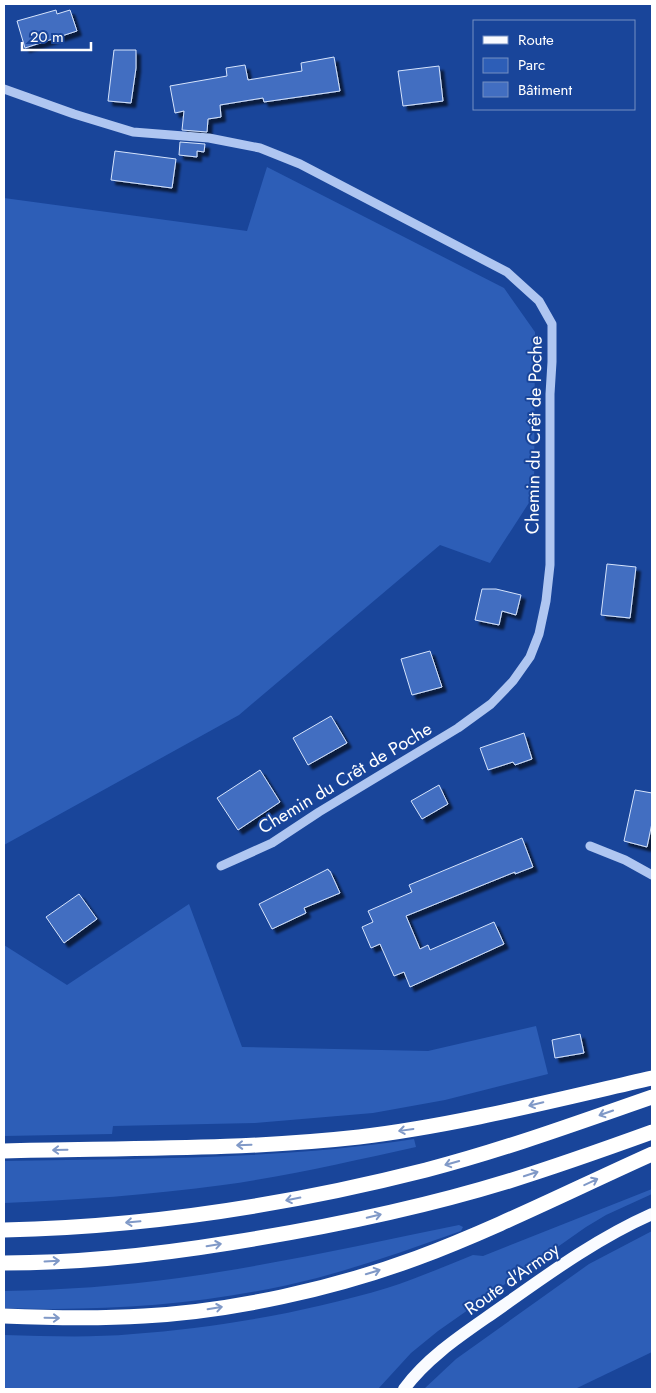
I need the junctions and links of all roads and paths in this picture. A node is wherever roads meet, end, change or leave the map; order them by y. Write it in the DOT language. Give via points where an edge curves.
graph roads {
  1 [pos="4,89"];
  2 [pos="590,846"];
  3 [pos="221,866"];
  4 [pos="652,875"];
  5 [pos="652,1078"];
  6 [pos="652,1097"];
  7 [pos="652,1132"];
  8 [pos="4,1151"];
  9 [pos="652,1154"];
  10 [pos="652,1214"];
  11 [pos="4,1230"];
  12 [pos="4,1263"];
  13 [pos="4,1316"];
  14 [pos="404,1389"];
  1 -- 3 [label="street, Chemin du Crêt de Poche" via="133,132 209,138 260,148 300,164 506,272 539,301 552,324 550,565 546,601 530,657 491,704 458,728 272,843"];
  2 -- 4 [label="street"];
  5 -- 8 [label="highway, one-way" via="422,1128 360,1136 267,1144"];
  6 -- 11 [label="highway, one-way" via="493,1151 340,1190 168,1218"];
  12 -- 7 [label="highway, one-way" via="100,1259 279,1236 365,1218 508,1181"];
  13 -- 9 [label="highway, one-way" via="71,1318 178,1313 235,1305 332,1284 415,1259 468,1238"];
  10 -- 14 [label="main road, Route d'Armoy" via="597,1241 502,1307 432,1359"];
}
